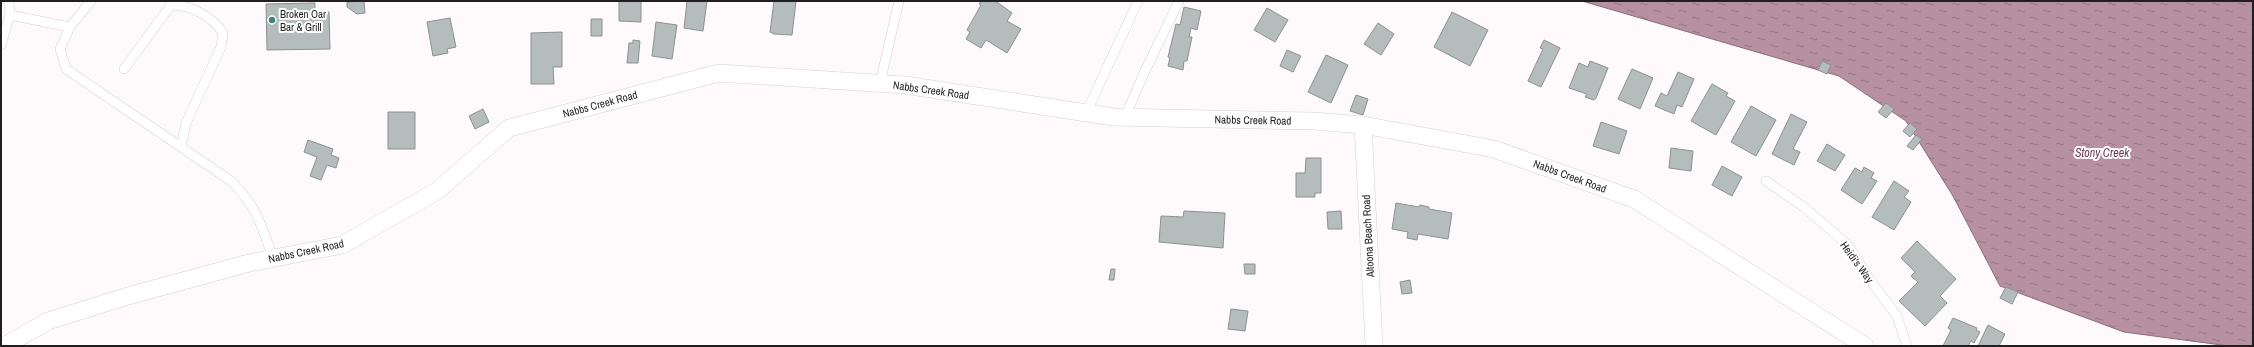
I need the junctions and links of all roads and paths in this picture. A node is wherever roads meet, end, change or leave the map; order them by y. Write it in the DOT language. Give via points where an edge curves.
graph roads {
  1 [pos="9,1"];
  2 [pos="91,1"];
  3 [pos="899,1"];
  4 [pos="1138,1"];
  5 [pos="1180,1"];
  6 [pos="10,15"];
  7 [pos="70,27"];
  8 [pos="1,45"];
  9 [pos="124,68"];
  10 [pos="880,83"];
  11 [pos="1086,113"];
  12 [pos="1125,117"];
  13 [pos="1363,125"];
  14 [pos="181,147"];
  15 [pos="1766,181"];
  16 [pos="273,258"];
  17 [pos="4,346"];
  18 [pos="1374,346"];
  19 [pos="1866,346"];
  20 [pos="1907,346"];
  1 -- 6 [label="lane"];
  2 -- 7 [label="lane"];
  3 -- 10 [label="lane"];
  4 -- 11 [label="lane"];
  5 -- 12 [label="lane"];
  6 -- 7 [label="lane"];
  6 -- 8 [label="lane"];
  7 -- 14 [label="lane" via="60,49 66,68"];
  9 -- 14 [label="lane" via="171,5 184,5 216,22 223,33 221,47 186,123"];
  10 -- 11 [label="street, Nabbs Creek Road" via="905,84"];
  10 -- 16 [label="street, Nabbs Creek Road" via="719,73 509,128 437,191 342,245"];
  11 -- 12 [label="street, Nabbs Creek Road"];
  12 -- 13 [label="street, Nabbs Creek Road" via="1313,121"];
  13 -- 18 [label="street, Altoona Beach Road"];
  13 -- 19 [label="street, Nabbs Creek Road" via="1494,149 1634,199"];
  14 -- 16 [label="lane" via="231,181 248,198 258,216"];
  15 -- 20 [label="lane, Heidi's Way" via="1804,207 1848,245 1897,316"];
  16 -- 17 [label="street, Nabbs Creek Road" via="128,296 48,321"];
}
